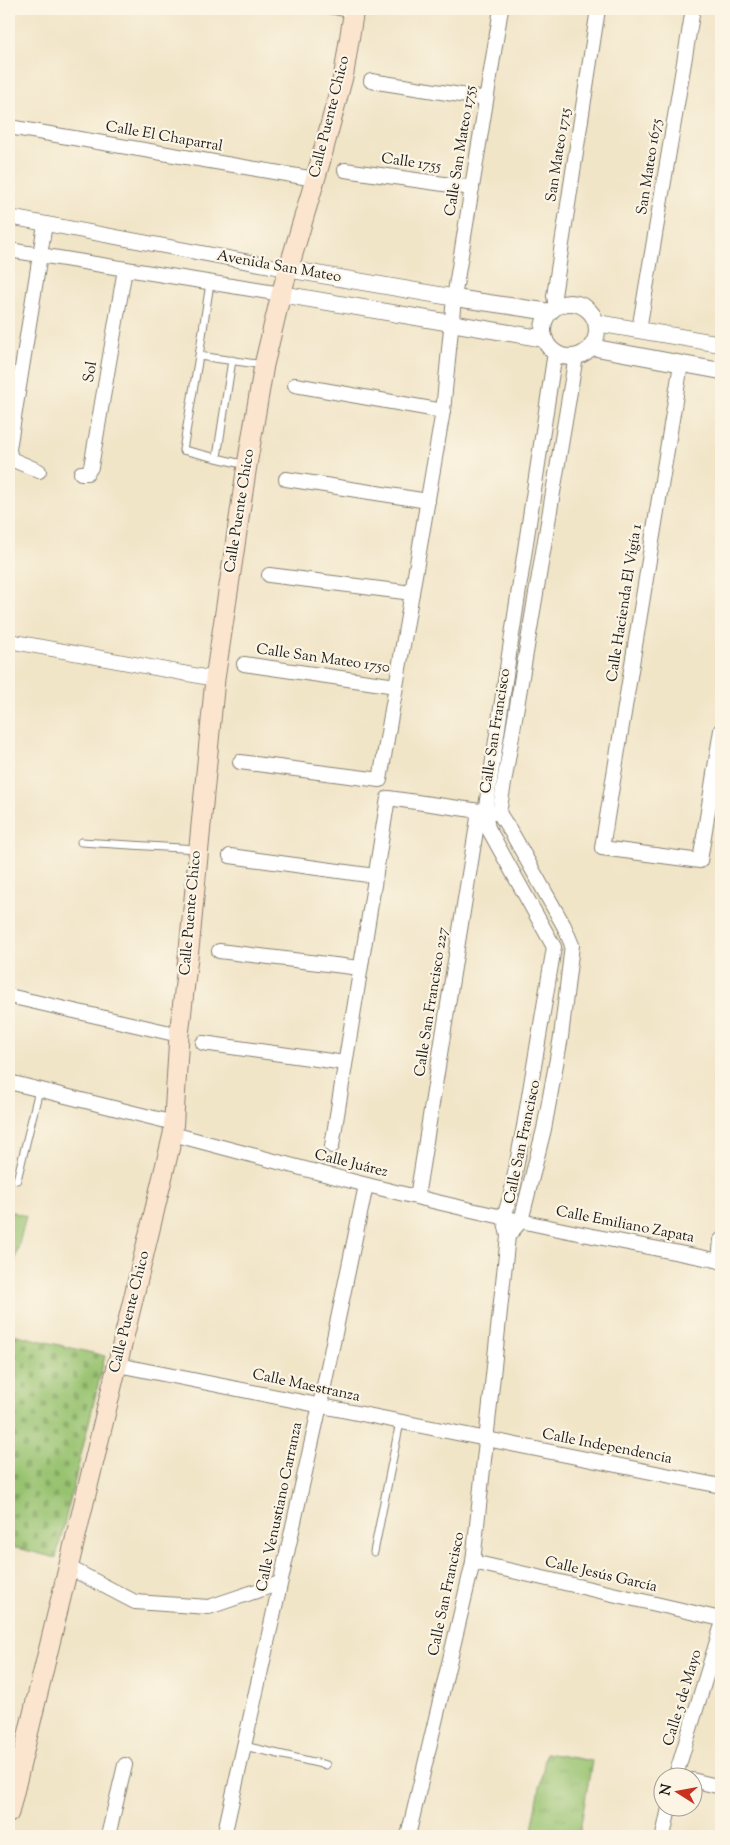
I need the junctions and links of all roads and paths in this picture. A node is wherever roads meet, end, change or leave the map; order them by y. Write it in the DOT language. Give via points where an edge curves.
graph roads {
  1 [pos="326,9"];
  2 [pos="501,9"];
  3 [pos="598,9"];
  4 [pos="693,9"];
  5 [pos="354,11"];
  6 [pos="370,81"];
  7 [pos="486,99"];
  8 [pos="9,127"];
  9 [pos="345,170"];
  10 [pos="315,179"];
  11 [pos="472,188"];
  12 [pos="9,217"];
  13 [pos="45,224"];
  14 [pos="9,250"];
  15 [pos="40,255"];
  16 [pos="124,269"];
  17 [pos="288,269"];
  18 [pos="210,283"];
  19 [pos="281,294"];
  20 [pos="432,294"];
  21 [pos="454,298"];
  22 [pos="553,309"];
  23 [pos="426,320"];
  24 [pos="597,323"];
  25 [pos="452,324"];
  26 [pos="639,330"];
  27 [pos="545,339"];
  28 [pos="721,344"];
  29 [pos="591,347"];
  30 [pos="555,352"];
  31 [pos="721,352"];
  32 [pos="199,356"];
  33 [pos="576,356"];
  34 [pos="232,360"];
  35 [pos="680,364"];
  36 [pos="264,366"];
  37 [pos="719,370"];
  38 [pos="295,385"];
  39 [pos="443,411"];
  40 [pos="9,449"];
  41 [pos="217,457"];
  42 [pos="247,465"];
  43 [pos="39,472"];
  44 [pos="81,474"];
  45 [pos="286,479"];
  46 [pos="428,500"];
  47 [pos="269,575"];
  48 [pos="412,593"];
  49 [pos="9,641"];
  50 [pos="244,664"];
  51 [pos="215,679"];
  52 [pos="396,686"];
  53 [pos="721,730"];
  54 [pos="240,762"];
  55 [pos="488,813"];
  56 [pos="81,842"];
  57 [pos="198,849"];
  58 [pos="230,856"];
  59 [pos="375,876"];
  60 [pos="570,936"];
  61 [pos="554,946"];
  62 [pos="219,951"];
  63 [pos="360,968"];
  64 [pos="9,996"];
  65 [pos="539,1034"];
  66 [pos="179,1035"];
  67 [pos="561,1037"];
  68 [pos="203,1044"];
  69 [pos="345,1063"];
  70 [pos="9,1082"];
  71 [pos="39,1090"];
  72 [pos="524,1126"];
  73 [pos="174,1128"];
  74 [pos="544,1129"];
  75 [pos="332,1146"];
  76 [pos="17,1180"];
  77 [pos="366,1184"];
  78 [pos="417,1197"];
  79 [pos="504,1217"];
  80 [pos="521,1221"];
  81 [pos="508,1236"];
  82 [pos="721,1240"];
  83 [pos="720,1261"];
  84 [pos="118,1365"];
  85 [pos="320,1405"];
  86 [pos="400,1422"];
  87 [pos="487,1439"];
  88 [pos="721,1486"];
  89 [pos="374,1552"];
  90 [pos="473,1562"];
  91 [pos="68,1568"];
  92 [pos="280,1584"];
  93 [pos="721,1619"];
  94 [pos="721,1628"];
  95 [pos="244,1746"];
  96 [pos="126,1765"];
  97 [pos="326,1765"];
  98 [pos="680,1768"];
  99 [pos="702,1782"];
  100 [pos="721,1787"];
  101 [pos="9,1813"];
  102 [pos="667,1818"];
  103 [pos="108,1836"];
  104 [pos="224,1836"];
  105 [pos="408,1836"];
  106 [pos="664,1836"];
  1 -- 5 [label="lane"];
  2 -- 7 [label="street, Calle San Mateo 1755"];
  3 -- 22 [label="street, San Mateo 1715"];
  4 -- 26 [label="street, San Mateo 1675"];
  5 -- 10 [label="main road, Calle Puente Chico" via="344,73"];
  6 -- 7 [label="street"];
  7 -- 11 [label="street, Calle San Mateo 1755"];
  8 -- 10 [label="street, Calle El Chaparral"];
  9 -- 11 [label="street, Calle 1755"];
  10 -- 17 [label="main road, Calle Puente Chico"];
  11 -- 21 [label="street, Calle San Mateo 1755"];
  12 -- 13 [label="street, Avenida San Mateo"];
  13 -- 15 [label="street"];
  13 -- 17 [label="street, Avenida San Mateo"];
  14 -- 15 [label="street, Avenida San Mateo"];
  15 -- 16 [label="street, Avenida San Mateo"];
  15 -- 40 [label="street"];
  16 -- 18 [label="street, Avenida San Mateo"];
  16 -- 44 [label="street, Sol" via="91,467 87,473"];
  17 -- 19 [label="main road, Calle Puente Chico"];
  17 -- 20 [label="street, Avenida San Mateo"];
  18 -- 19 [label="street, Avenida San Mateo"];
  18 -- 32 [label="lane"];
  19 -- 23 [label="street, Avenida San Mateo"];
  19 -- 36 [label="main road, Calle Puente Chico"];
  20 -- 21 [label="street, Avenida San Mateo"];
  20 -- 23 [label="street"];
  21 -- 22 [label="street, Avenida San Mateo"];
  21 -- 25 [label="street, Calle San Mateo 1750"];
  22 -- 24 [label="street, Avenida San Mateo" via="565,303 575,303 585,307"];
  22 -- 27 [label="street" via="544,325"];
  23 -- 25 [label="street, Avenida San Mateo"];
  24 -- 26 [label="street"];
  24 -- 29 [label="street"];
  25 -- 27 [label="street, Avenida San Mateo"];
  25 -- 39 [label="street, Calle San Mateo 1750"];
  26 -- 28 [label="street"];
  27 -- 30 [label="street"];
  29 -- 33 [label="street"];
  29 -- 35 [label="street"];
  30 -- 33 [label="street"];
  30 -- 55 [label="street, Calle San Francisco"];
  31 -- 37 [label="street"];
  32 -- 34 [label="lane"];
  32 -- 41 [label="lane" via="182,450"];
  33 -- 55 [label="street, Calle San Francisco"];
  34 -- 36 [label="lane"];
  34 -- 41 [label="lane"];
  35 -- 37 [label="street"];
  35 -- 53 [label="street, Calle Hacienda El Vigía 1" via="602,848 700,861"];
  36 -- 42 [label="main road, Calle Puente Chico"];
  38 -- 39 [label="street"];
  39 -- 46 [label="street, Calle San Mateo 1750"];
  40 -- 43 [label="street" via="11,459"];
  41 -- 42 [label="lane"];
  42 -- 51 [label="main road, Calle Puente Chico"];
  45 -- 46 [label="street"];
  46 -- 48 [label="street, Calle San Mateo 1750"];
  47 -- 48 [label="street"];
  48 -- 52 [label="street, Calle San Mateo 1750"];
  49 -- 51 [label="street"];
  50 -- 52 [label="street, Calle San Mateo 1750"];
  51 -- 57 [label="main road, Calle Puente Chico"];
  52 -- 54 [label="street, Calle San Mateo 1750" via="380,780"];
  55 -- 59 [label="street" via="388,798"];
  55 -- 60 [label="street, Calle San Francisco" via="513,835"];
  55 -- 61 [label="street, Calle San Francisco" via="488,828"];
  55 -- 78 [label="street, Calle San Francisco 227"];
  56 -- 57 [label="lane"];
  57 -- 66 [label="main road, Calle Puente Chico"];
  58 -- 59 [label="street"];
  59 -- 63 [label="street"];
  60 -- 61 [label="street"];
  60 -- 67 [label="street, Calle San Francisco" via="572,945"];
  61 -- 65 [label="street, Calle San Francisco"];
  62 -- 63 [label="street"];
  63 -- 69 [label="street"];
  64 -- 66 [label="street"];
  65 -- 67 [label="street"];
  65 -- 72 [label="street, Calle San Francisco"];
  66 -- 73 [label="main road, Calle Puente Chico"];
  67 -- 74 [label="street, Calle San Francisco"];
  68 -- 69 [label="street"];
  69 -- 75 [label="street"];
  70 -- 71 [label="street, Calle Juárez"];
  71 -- 73 [label="street, Calle Juárez"];
  71 -- 76 [label="lane"];
  72 -- 74 [label="street"];
  72 -- 79 [label="street, Calle San Francisco"];
  73 -- 77 [label="street, Calle Juárez" via="326,1175"];
  73 -- 84 [label="main road, Calle Puente Chico"];
  74 -- 80 [label="street, Calle San Francisco"];
  77 -- 78 [label="street, Calle Juárez"];
  77 -- 85 [label="street, Calle Venustiano Carranza"];
  78 -- 79 [label="street, Calle Juárez"];
  79 -- 80 [label="street, Calle Juárez"];
  79 -- 81 [label="street, Calle San Francisco"];
  80 -- 81 [label="street, Calle San Francisco"];
  80 -- 83 [label="street, Calle Emiliano Zapata"];
  81 -- 87 [label="street, Calle San Francisco"];
  82 -- 83 [label="street"];
  84 -- 85 [label="street, Calle Maestranza"];
  84 -- 91 [label="main road, Calle Puente Chico"];
  85 -- 86 [label="street, Calle Maestranza"];
  85 -- 92 [label="street, Calle Venustiano Carranza"];
  86 -- 87 [label="street, Calle Maestranza"];
  86 -- 89 [label="lane"];
  87 -- 88 [label="street, Calle Independencia"];
  87 -- 90 [label="street, Calle San Francisco"];
  90 -- 93 [label="street, Calle Jesús García"];
  90 -- 105 [label="street, Calle San Francisco"];
  91 -- 92 [label="street" via="135,1602 200,1607"];
  91 -- 101 [label="main road, Calle Puente Chico"];
  92 -- 95 [label="street, Calle Venustiano Carranza"];
  94 -- 98 [label="street, Calle 5 de Mayo"];
  95 -- 97 [label="lane"];
  95 -- 104 [label="street, Calle Venustiano Carranza"];
  96 -- 103 [label="street"];
  99 -- 100 [label="street"];
  102 -- 106 [label="street"];
}
